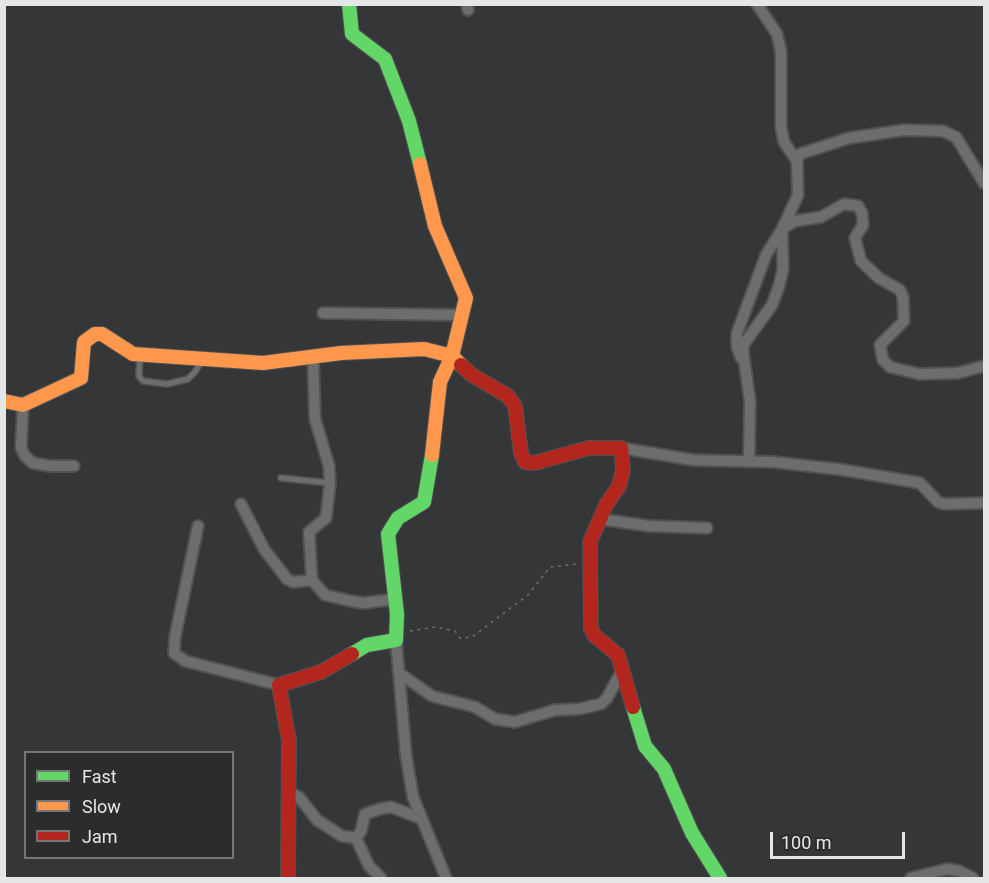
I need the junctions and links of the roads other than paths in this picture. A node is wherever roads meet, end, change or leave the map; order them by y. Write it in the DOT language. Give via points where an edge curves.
graph roads {
  1 [pos="349,4"];
  2 [pos="757,4"];
  3 [pos="797,161"];
  4 [pos="983,179"];
  5 [pos="782,229"];
  6 [pos="323,313"];
  7 [pos="463,315"];
  8 [pos="140,355"];
  9 [pos="312,356"];
  10 [pos="452,356"];
  11 [pos="203,358"];
  12 [pos="743,362"];
  13 [pos="984,366"];
  14 [pos="4,401"];
  15 [pos="23,405"];
  16 [pos="621,448"];
  17 [pos="749,462"];
  18 [pos="74,466"];
  19 [pos="281,478"];
  20 [pos="330,483"];
  21 [pos="984,503"];
  22 [pos="242,504"];
  23 [pos="599,519"];
  24 [pos="198,526"];
  25 [pos="707,528"];
  26 [pos="312,580"];
  27 [pos="396,599"];
  28 [pos="396,639"];
  29 [pos="623,669"];
  30 [pos="399,673"];
  31 [pos="279,685"];
  32 [pos="288,792"];
  33 [pos="420,818"];
  34 [pos="356,837"];
  35 [pos="288,879"];
  36 [pos="381,879"];
  37 [pos="446,879"];
  38 [pos="720,879"];
  39 [pos="911,879"];
  40 [pos="973,879"];
  1 -- 7 [label="street" via="352,34 385,59 407,114 435,226 464,292"];
  2 -- 3 [label="street" via="777,34 781,52 781,127 784,142"];
  3 -- 4 [label="street" via="804,151 849,138 904,130 943,131 956,137"];
  3 -- 5 [label="street" via="798,195"];
  5 -- 12 [label="street" via="783,269 779,286 762,323 744,344"];
  5 -- 12 [label="street" via="766,255 736,333 736,346"];
  5 -- 13 [label="street" via="795,221 821,217 844,204 858,207 864,220 855,237 861,261 900,290 903,297 904,321 880,345 883,360 890,367 919,375 958,373"];
  6 -- 7 [label="street"];
  7 -- 10 [label="street"];
  8 -- 11 [label="street"];
  8 -- 11 [label="lane" via="142,381 167,384 188,379"];
  8 -- 15 [label="street" via="128,352 102,334 90,336 82,351 81,378"];
  9 -- 10 [label="street" via="424,349"];
  9 -- 11 [label="street" via="263,363"];
  9 -- 20 [label="street" via="315,419"];
  10 -- 16 [label="street" via="472,375 508,396 515,406 525,462 589,448"];
  10 -- 27 [label="street" via="440,381 424,502 398,518 388,534"];
  12 -- 17 [label="street" via="750,401"];
  14 -- 15 [label="street"];
  15 -- 18 [label="street" via="21,448 25,456 33,463"];
  16 -- 17 [label="street" via="693,460"];
  16 -- 23 [label="street" via="619,486"];
  17 -- 21 [label="street" via="916,481 944,504"];
  19 -- 20 [label="lane"];
  20 -- 26 [label="street" via="326,518 309,532"];
  22 -- 26 [label="street" via="264,549 287,579"];
  23 -- 25 [label="street"];
  23 -- 29 [label="street" via="589,564 591,628 618,655"];
  24 -- 31 [label="street" via="174,653 185,661"];
  26 -- 27 [label="street" via="325,595 351,601"];
  27 -- 28 [label="street"];
  28 -- 30 [label="street"];
  28 -- 31 [label="street" via="367,645 321,672"];
  29 -- 30 [label="street" via="601,704 555,710 515,722 495,719 475,707 432,696"];
  29 -- 38 [label="street" via="645,746 664,769 692,833"];
  30 -- 33 [label="street" via="406,755"];
  31 -- 32 [label="street" via="289,741"];
  32 -- 34 [label="street" via="299,797 325,826 342,836"];
  32 -- 35 [label="street"];
  33 -- 34 [label="street" via="391,807 380,809 365,814"];
  33 -- 37 [label="street"];
  34 -- 36 [label="street" via="369,866"];
  39 -- 40 [label="street" via="947,869"];
}
